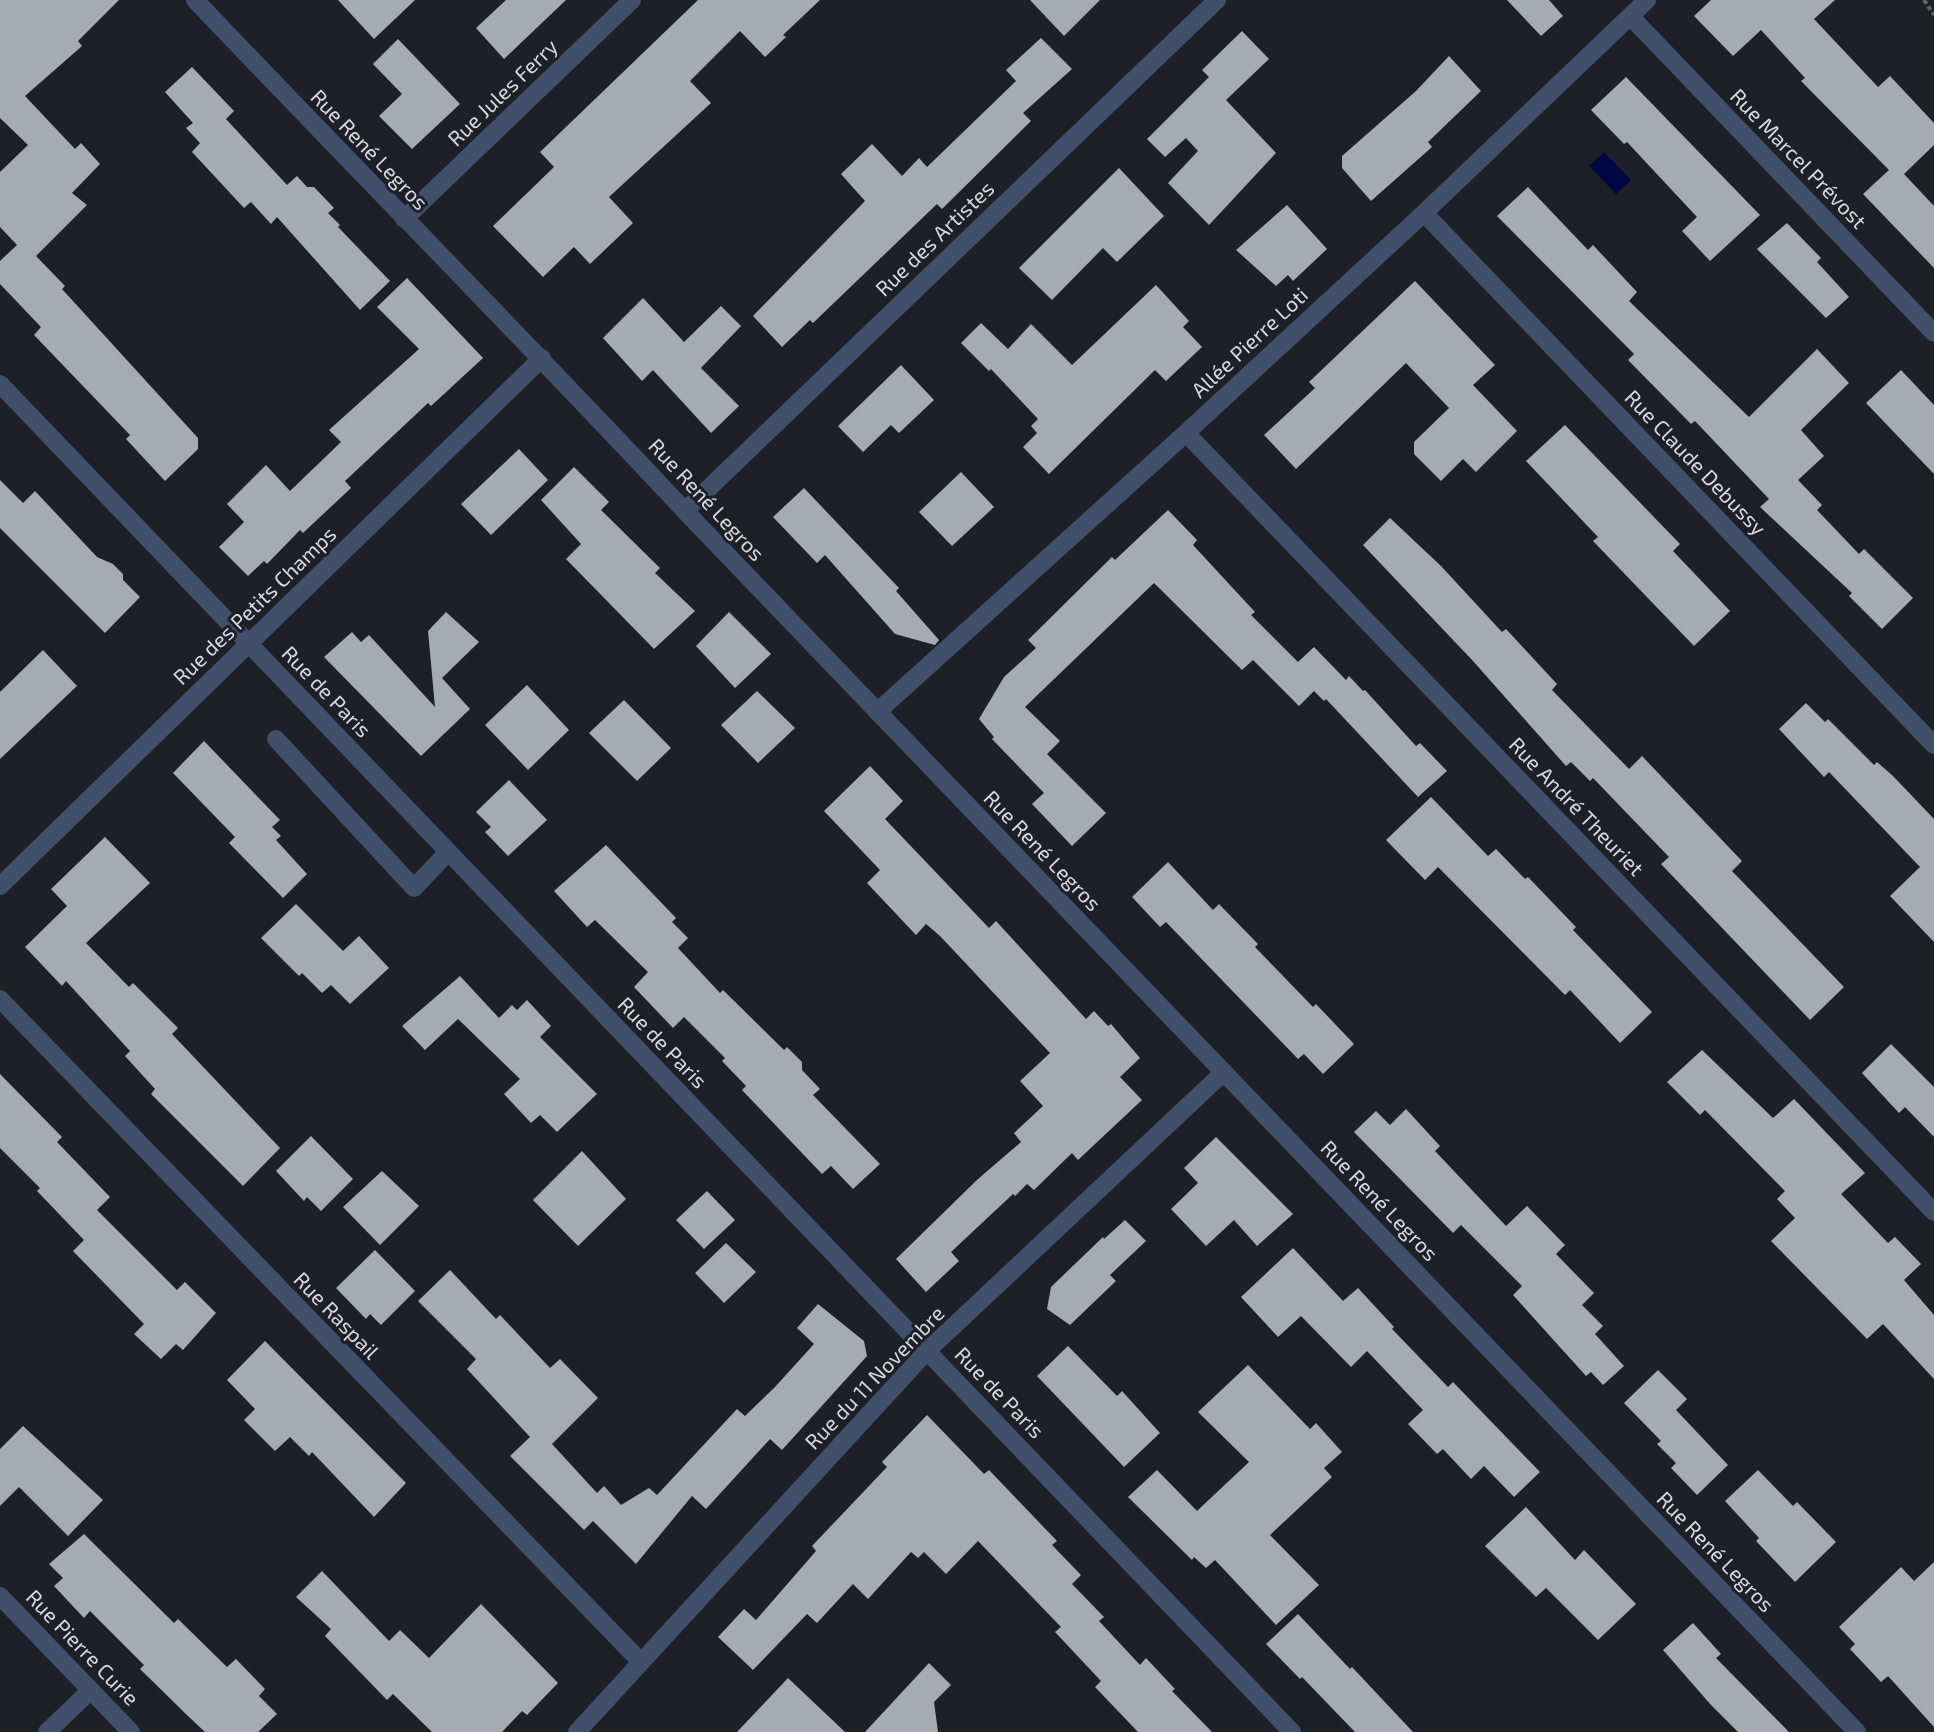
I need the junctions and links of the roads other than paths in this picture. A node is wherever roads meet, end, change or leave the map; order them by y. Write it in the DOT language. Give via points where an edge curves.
graph roads {
  1 [pos="195,0"];
  2 [pos="632,0"];
  3 [pos="1216,0"];
  4 [pos="1647,0"];
  5 [pos="1630,16"];
  6 [pos="1424,213"];
  7 [pos="404,219"];
  8 [pos="1934,333"];
  9 [pos="542,358"];
  10 [pos="0,384"];
  11 [pos="1186,433"];
  12 [pos="685,511"];
  13 [pos="249,644"];
  14 [pos="877,712"];
  15 [pos="276,739"];
  16 [pos="1934,745"];
  17 [pos="448,852"];
  18 [pos="0,886"];
  19 [pos="0,999"];
  20 [pos="1224,1072"];
  21 [pos="1934,1212"];
  22 [pos="927,1351"];
  23 [pos="0,1596"];
  24 [pos="641,1662"];
  25 [pos="91,1690"];
  26 [pos="47,1732"];
  27 [pos="131,1732"];
  28 [pos="577,1732"];
  29 [pos="1292,1732"];
  30 [pos="1857,1732"];
  1 -- 7 [label="street, Rue René Legros"];
  2 -- 7 [label="street, Rue Jules Ferry"];
  3 -- 12 [label="street, Rue des Artistes"];
  4 -- 5 [label="street, Allée Pierre Loti"];
  5 -- 6 [label="street, Allée Pierre Loti"];
  5 -- 8 [label="street, Rue Marcel Prévost"];
  6 -- 11 [label="street, Allée Pierre Loti"];
  6 -- 16 [label="street, Rue Claude Debussy"];
  7 -- 9 [label="street, Rue René Legros"];
  9 -- 12 [label="street, Rue René Legros"];
  9 -- 13 [label="street, Rue des Petits Champs"];
  10 -- 13 [label="street, Rue de Paris"];
  11 -- 14 [label="street, Allée Pierre Loti"];
  11 -- 21 [label="street, Rue André Theuriet"];
  12 -- 14 [label="street, Rue René Legros"];
  13 -- 17 [label="street, Rue de Paris"];
  13 -- 18 [label="street, Rue des Petits Champs"];
  14 -- 20 [label="street, Rue René Legros"];
  15 -- 17 [label="street" via="414,888"];
  17 -- 22 [label="street, Rue de Paris"];
  19 -- 24 [label="street, Rue Raspail"];
  20 -- 22 [label="street, Rue du 11 Novembre"];
  20 -- 30 [label="street, Rue René Legros"];
  22 -- 24 [label="street, Rue du 11 Novembre"];
  22 -- 29 [label="street, Rue de Paris"];
  23 -- 25 [label="street, Rue Pierre Curie"];
  24 -- 28 [label="street, Rue du 11 Novembre"];
  25 -- 26 [label="street"];
  25 -- 27 [label="street, Rue Pierre Curie"];
}
